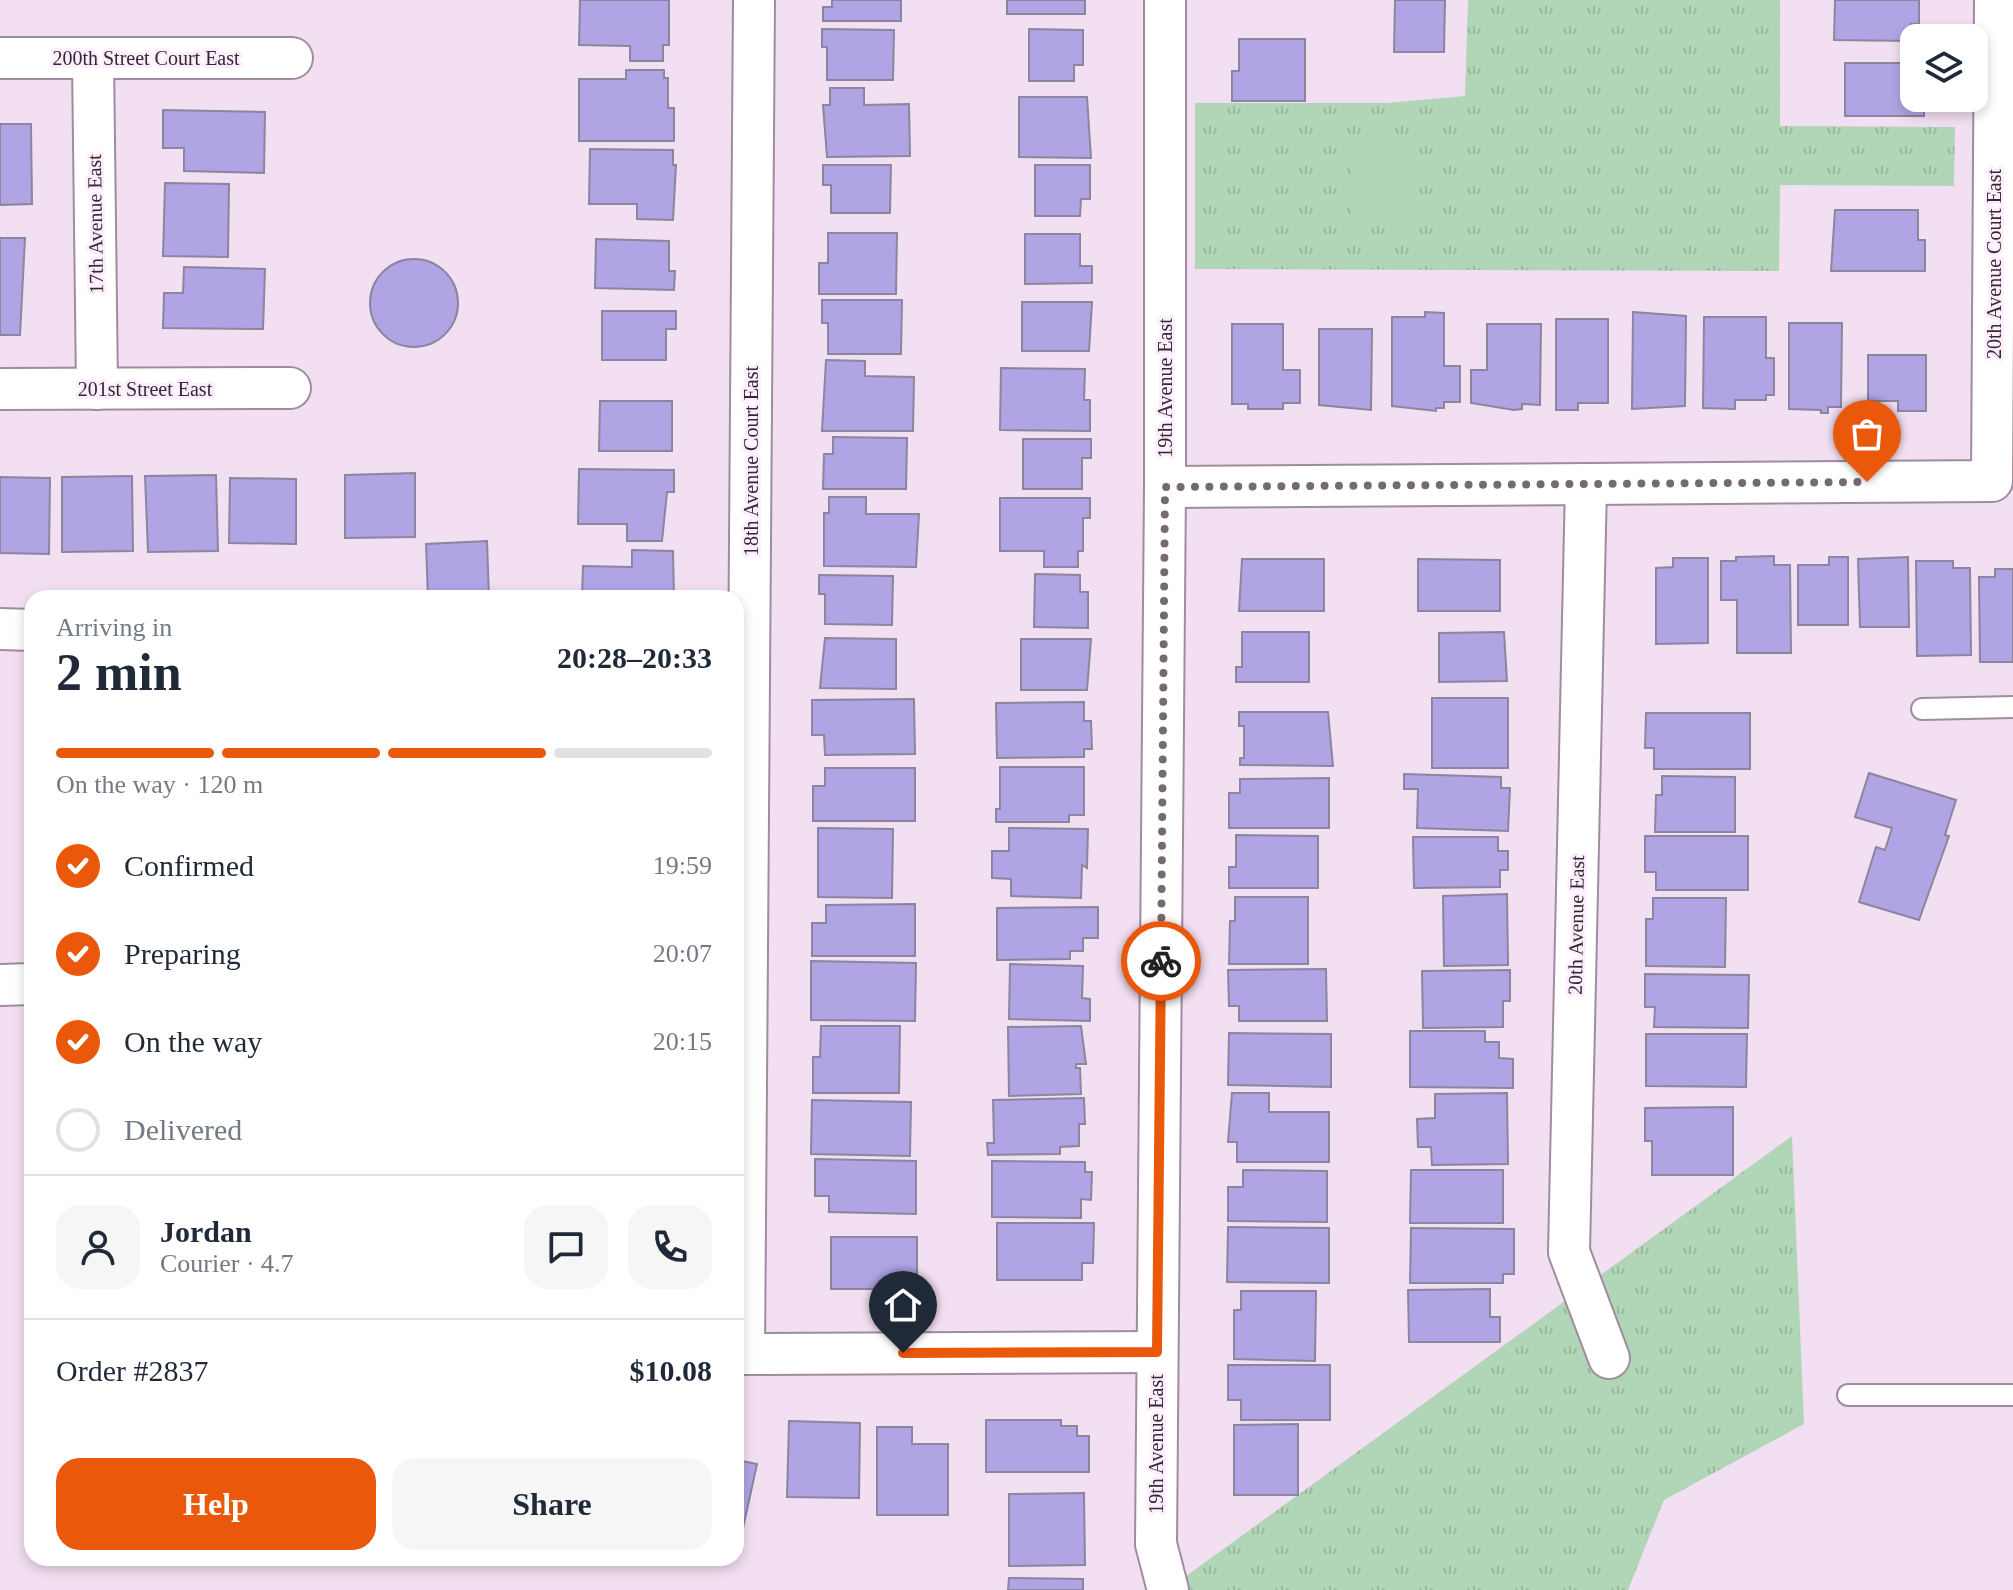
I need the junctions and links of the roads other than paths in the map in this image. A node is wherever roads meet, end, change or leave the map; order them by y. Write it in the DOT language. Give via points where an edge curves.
graph roads {
  1 [pos="754,0"];
  2 [pos="1165,0"];
  3 [pos="1995,0"];
  4 [pos="0,58"];
  5 [pos="292,58"];
  6 [pos="93,59"];
  7 [pos="290,388"];
  8 [pos="0,389"];
  9 [pos="97,389"];
  10 [pos="1586,484"];
  11 [pos="1165,487"];
  12 [pos="0,629"];
  13 [pos="24,630"];
  14 [pos="2013,707"];
  15 [pos="1922,709"];
  16 [pos="24,984"];
  17 [pos="0,985"];
  18 [pos="1157,1352"];
  19 [pos="1609,1358"];
  20 [pos="1848,1395"];
  21 [pos="2013,1395"];
  22 [pos="1168,1590"];
  1 -- 18 [label="street, 18th Avenue Court East" via="744,1354"];
  2 -- 11 [label="street, 19th Avenue East"];
  3 -- 10 [label="street, 20th Avenue Court East" via="1992,481"];
  4 -- 6 [label="street, 200th Street Court East"];
  5 -- 6 [label="street, 200th Street Court East"];
  6 -- 9 [label="street, 17th Avenue East"];
  7 -- 9 [label="street, 201st Street East"];
  8 -- 9 [label="street, 201st Street East"];
  10 -- 11 [label="street"];
  10 -- 19 [label="street, 20th Avenue East" via="1569,1252"];
  11 -- 18 [label="street, 19th Avenue East"];
  12 -- 13 [label="street"];
  14 -- 15 [label="lane"];
  16 -- 17 [label="street"];
  18 -- 22 [label="street, 19th Avenue East" via="1156,1544"];
  20 -- 21 [label="lane"];
}
